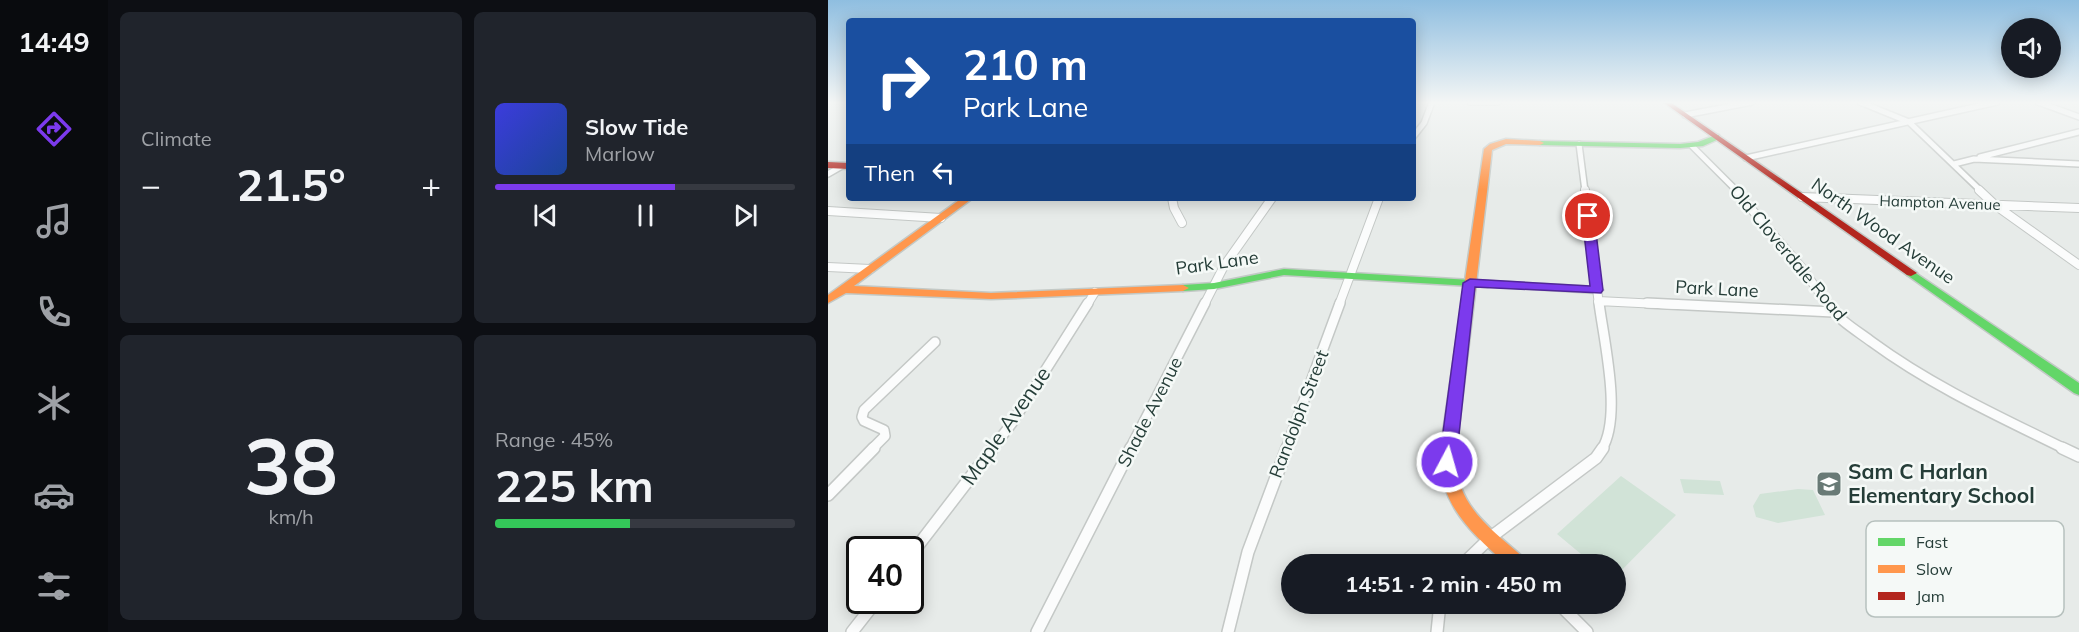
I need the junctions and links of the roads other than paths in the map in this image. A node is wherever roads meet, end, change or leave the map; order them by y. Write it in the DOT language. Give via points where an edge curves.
graph roads {
  1 [pos="1708,131"];
  2 [pos="1866,131"];
  3 [pos="1919,131"];
  4 [pos="2079,132"];
  5 [pos="1716,137"];
  6 [pos="1579,144"];
  7 [pos="1692,146"];
  8 [pos="1746,158"];
  9 [pos="1974,159"];
  10 [pos="1954,164"];
  11 [pos="2079,164"];
  12 [pos="828,165"];
  13 [pos="845,166"];
  14 [pos="828,174"];
  15 [pos="1802,197"];
  16 [pos="964,201"];
  17 [pos="1173,201"];
  18 [pos="1270,201"];
  19 [pos="1378,201"];
  20 [pos="1995,205"];
  21 [pos="2079,208"];
  22 [pos="828,211"];
  23 [pos="941,218"];
  24 [pos="1182,222"];
  25 [pos="2079,265"];
  26 [pos="828,267"];
  27 [pos="870,269"];
  28 [pos="1349,277"];
  29 [pos="1470,283"];
  30 [pos="1214,286"];
  31 [pos="1095,292"];
  32 [pos="833,294"];
  33 [pos="1597,296"];
  34 [pos="1833,312"];
  35 [pos="935,342"];
  36 [pos="2079,390"];
  37 [pos="2079,456"];
  38 [pos="828,494"];
  39 [pos="1491,537"];
  40 [pos="924,538"];
  41 [pos="1473,554"];
  42 [pos="1508,554"];
  43 [pos="866,614"];
  44 [pos="1439,614"];
  45 [pos="1569,614"];
  46 [pos="852,632"];
  47 [pos="1037,632"];
  48 [pos="1228,632"];
  49 [pos="1437,632"];
  50 [pos="1587,632"];
  1 -- 5 [label="street, North Wood Avenue"];
  2 -- 8 [label="street"];
  3 -- 10 [label="street"];
  4 -- 9 [label="street"];
  5 -- 7 [label="street"];
  5 -- 8 [label="street, North Wood Avenue"];
  6 -- 7 [label="street"];
  6 -- 29 [label="street" via="1505,142 1488,149"];
  6 -- 33 [label="street"];
  7 -- 34 [label="street, Old Cloverdale Road" via="1764,222"];
  8 -- 15 [label="street, North Wood Avenue"];
  9 -- 10 [label="street"];
  9 -- 11 [label="street"];
  10 -- 20 [label="street"];
  12 -- 13 [label="street"];
  13 -- 14 [label="street"];
  15 -- 20 [label="street, Hampton Avenue"];
  15 -- 36 [label="street, North Wood Avenue"];
  16 -- 23 [label="street"];
  17 -- 24 [label="street"];
  18 -- 30 [label="street, Shade Avenue"];
  19 -- 28 [label="street, Randolph Street"];
  20 -- 21 [label="street, Hampton Avenue"];
  20 -- 25 [label="street"];
  22 -- 23 [label="street"];
  23 -- 27 [label="street"];
  26 -- 27 [label="street"];
  27 -- 32 [label="street"];
  28 -- 29 [label="street, Park Lane"];
  28 -- 30 [label="street, Park Lane" via="1284,272"];
  28 -- 48 [label="street, Randolph Street" via="1248,552"];
  29 -- 33 [label="street, Park Lane"];
  29 -- 39 [label="street" via="1448,477 1452,494 1464,512"];
  30 -- 31 [label="street, Park Lane"];
  30 -- 47 [label="street, Shade Avenue"];
  31 -- 32 [label="street, Park Lane" via="974,296"];
  31 -- 40 [label="street, Maple Avenue" via="1012,423"];
  33 -- 34 [label="street, Park Lane"];
  33 -- 39 [label="street" via="1612,410 1608,444 1596,458"];
  34 -- 37 [label="street, Old Cloverdale Road" via="1934,384"];
  35 -- 38 [label="street" via="864,410 864,421 884,430 885,436"];
  39 -- 41 [label="street"];
  39 -- 42 [label="street"];
  43 -- 46 [label="street"];
  44 -- 49 [label="street"];
  45 -- 50 [label="street"];
}
